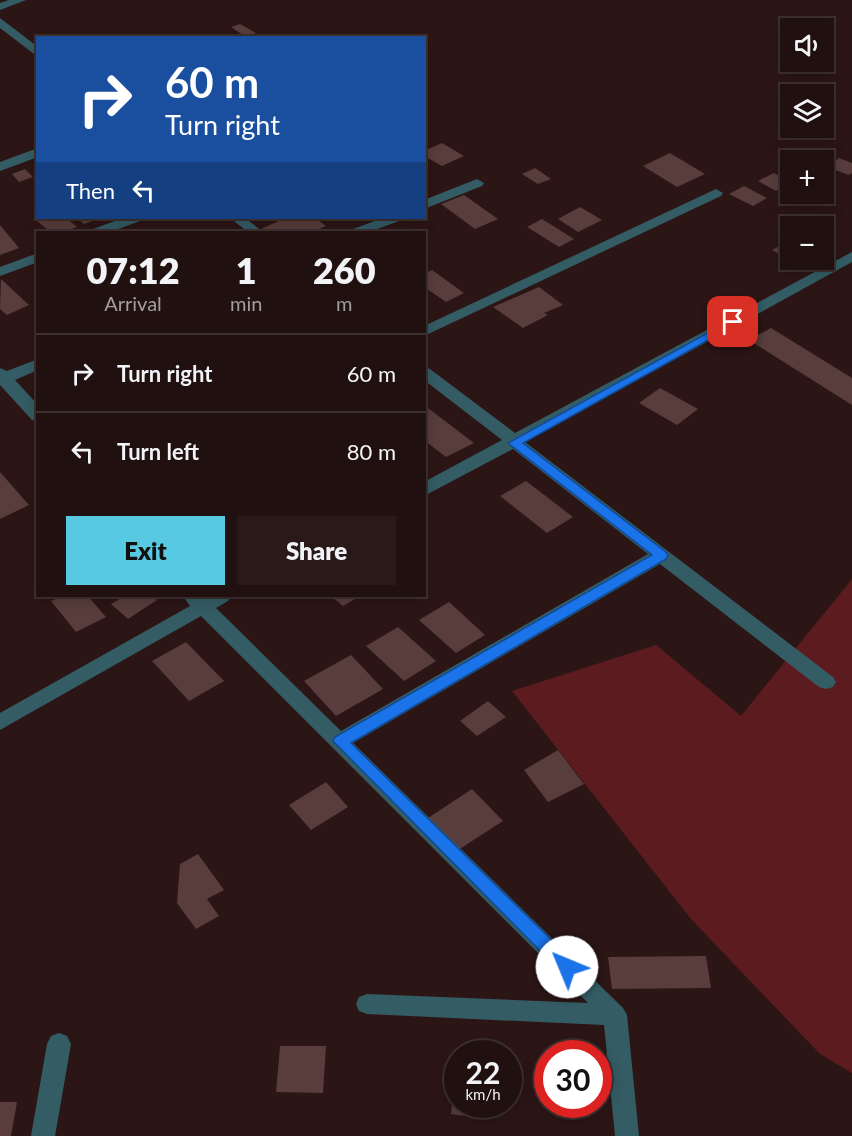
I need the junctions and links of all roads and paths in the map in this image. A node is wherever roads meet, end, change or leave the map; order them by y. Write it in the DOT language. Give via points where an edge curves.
graph roads {
  1 [pos="20,0"];
  2 [pos="0,7"];
  3 [pos="0,22"];
  4 [pos="36,51"];
  5 [pos="36,153"];
  6 [pos="0,167"];
  7 [pos="477,183"];
  8 [pos="716,193"];
  9 [pos="426,204"];
  10 [pos="132,219"];
  11 [pos="238,219"];
  12 [pos="391,219"];
  13 [pos="101,231"];
  14 [pos="255,231"];
  15 [pos="361,231"];
  16 [pos="852,256"];
  17 [pos="36,258"];
  18 [pos="0,272"];
  19 [pos="426,331"];
  20 [pos="36,365"];
  21 [pos="426,374"];
  22 [pos="1,377"];
  23 [pos="36,414"];
  24 [pos="514,443"];
  25 [pos="426,489"];
  26 [pos="661,555"];
  27 [pos="217,597"];
  28 [pos="196,601"];
  29 [pos="826,682"];
  30 [pos="0,722"];
  31 [pos="340,741"];
  32 [pos="367,1004"];
  33 [pos="615,1015"];
  34 [pos="59,1044"];
  35 [pos="43,1136"];
  36 [pos="627,1136"];
  1 -- 2 [label="street"];
  3 -- 4 [label="street"];
  5 -- 6 [label="street"];
  7 -- 9 [label="street"];
  8 -- 19 [label="street"];
  10 -- 13 [label="street"];
  11 -- 14 [label="street"];
  12 -- 15 [label="street"];
  16 -- 24 [label="street"];
  17 -- 18 [label="street"];
  20 -- 22 [label="street"];
  21 -- 24 [label="street"];
  22 -- 23 [label="street"];
  24 -- 25 [label="street"];
  24 -- 26 [label="street"];
  26 -- 29 [label="street"];
  26 -- 31 [label="street"];
  27 -- 28 [label="street"];
  28 -- 30 [label="street"];
  28 -- 31 [label="street"];
  31 -- 33 [label="street"];
  32 -- 33 [label="street"];
  33 -- 36 [label="street"];
  34 -- 35 [label="street"];
}
